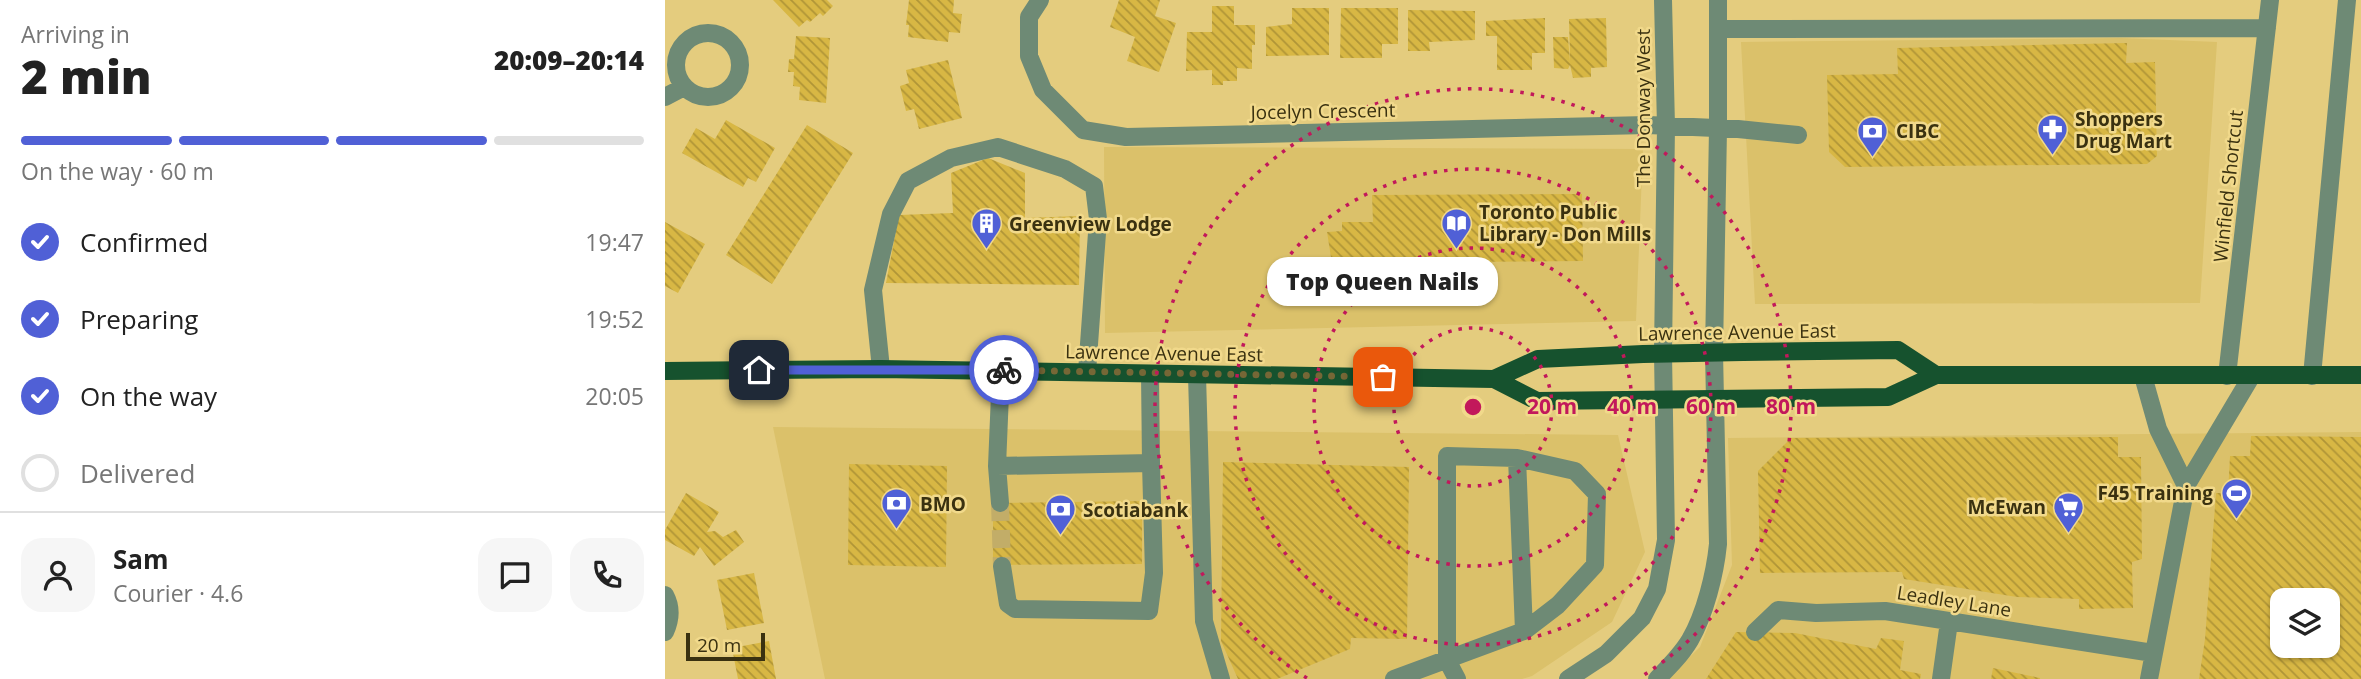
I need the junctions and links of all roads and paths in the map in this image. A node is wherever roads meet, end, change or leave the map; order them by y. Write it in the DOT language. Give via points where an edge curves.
graph roads {
  1 [pos="1040,0"];
  2 [pos="1663,0"];
  3 [pos="1718,0"];
  4 [pos="2270,0"];
  5 [pos="2347,0"];
  6 [pos="2267,28"];
  7 [pos="1718,29"];
  8 [pos="684,87"];
  9 [pos="665,97"];
  10 [pos="1666,126"];
  11 [pos="1718,129"];
  12 [pos="1798,135"];
  13 [pos="1714,352"];
  14 [pos="1663,353"];
  15 [pos="881,369"];
  16 [pos="1001,370"];
  17 [pos="665,371"];
  18 [pos="1087,372"];
  19 [pos="1150,374"];
  20 [pos="1197,374"];
  21 [pos="1936,374"];
  22 [pos="2361,375"];
  23 [pos="2143,376"];
  24 [pos="2227,376"];
  25 [pos="2312,376"];
  26 [pos="2251,377"];
  27 [pos="1494,379"];
  28 [pos="1716,398"];
  29 [pos="1664,399"];
  30 [pos="1517,458"];
  31 [pos="1151,463"];
  32 [pos="997,466"];
  33 [pos="2186,486"];
  34 [pos="1000,503"];
  35 [pos="1002,566"];
  36 [pos="665,595"];
  37 [pos="1949,622"];
  38 [pos="1524,631"];
  39 [pos="665,632"];
  40 [pos="1755,632"];
  41 [pos="2153,653"];
  42 [pos="1447,660"];
  43 [pos="1221,679"];
  44 [pos="1394,679"];
  45 [pos="1457,679"];
  46 [pos="1568,679"];
  47 [pos="1657,679"];
  48 [pos="1941,679"];
  49 [pos="2149,679"];
  1 -- 10 [label="street, Jocelyn Crescent" via="1029,17 1029,56 1043,90 1083,130 1126,137"];
  2 -- 10 [label="street, The Donway West"];
  3 -- 7 [label="street"];
  4 -- 6 [label="street, Winfield Shortcut"];
  5 -- 25 [label="street"];
  6 -- 7 [label="street"];
  6 -- 24 [label="street, Winfield Shortcut"];
  7 -- 11 [label="street"];
  8 -- 9 [label="street"];
  10 -- 11 [label="street, Jocelyn Crescent"];
  10 -- 14 [label="street, The Donway West"];
  11 -- 12 [label="street, Jocelyn Crescent"];
  11 -- 13 [label="street"];
  13 -- 14 [label="main road, Lawrence Avenue East"];
  13 -- 21 [label="main road, Lawrence Avenue East" via="1898,350"];
  13 -- 28 [label="street"];
  14 -- 27 [label="main road, Lawrence Avenue East" via="1538,359"];
  14 -- 29 [label="street, The Donway West"];
  15 -- 16 [label="main road, Lawrence Avenue East"];
  15 -- 17 [label="main road, Lawrence Avenue East"];
  15 -- 18 [label="street" via="873,290 891,214 902,192 908,181 951,158 998,147 1065,169 1094,186 1098,219"];
  16 -- 18 [label="main road, Lawrence Avenue East"];
  16 -- 32 [label="street"];
  18 -- 19 [label="main road, Lawrence Avenue East"];
  19 -- 20 [label="main road, Lawrence Avenue East"];
  19 -- 31 [label="street"];
  20 -- 27 [label="main road, Lawrence Avenue East"];
  20 -- 43 [label="street" via="1203,621"];
  21 -- 23 [label="main road, Lawrence Avenue East"];
  21 -- 28 [label="main road, Lawrence Avenue East" via="1888,397"];
  22 -- 25 [label="main road, Lawrence Avenue East"];
  23 -- 24 [label="main road, Lawrence Avenue East"];
  23 -- 33 [label="street" via="2158,429"];
  24 -- 26 [label="main road, Lawrence Avenue East"];
  25 -- 26 [label="main road, Lawrence Avenue East"];
  26 -- 33 [label="street"];
  27 -- 29 [label="main road, Lawrence Avenue East" via="1537,401"];
  28 -- 29 [label="main road, Lawrence Avenue East"];
  28 -- 47 [label="street" via="1714,572 1690,641"];
  29 -- 46 [label="street, The Donway West" via="1668,526 1654,596 1642,618 1612,650"];
  30 -- 38 [label="street"];
  30 -- 38 [label="street" via="1575,471 1597,494 1595,565 1558,605"];
  30 -- 42 [label="street" via="1447,456"];
  31 -- 32 [label="street"];
  31 -- 35 [label="street" via="1154,573 1149,611 1015,609 1008,604"];
  32 -- 34 [label="street"];
  33 -- 41 [label="street"];
  36 -- 39 [label="street" via="670,610"];
  37 -- 40 [label="street, Leadley Lane" via="1885,611 1778,610"];
  37 -- 41 [label="street, Leadley Lane"];
  37 -- 48 [label="street"];
  38 -- 42 [label="street"];
  41 -- 49 [label="street"];
  42 -- 44 [label="street"];
  42 -- 45 [label="street"];
}
